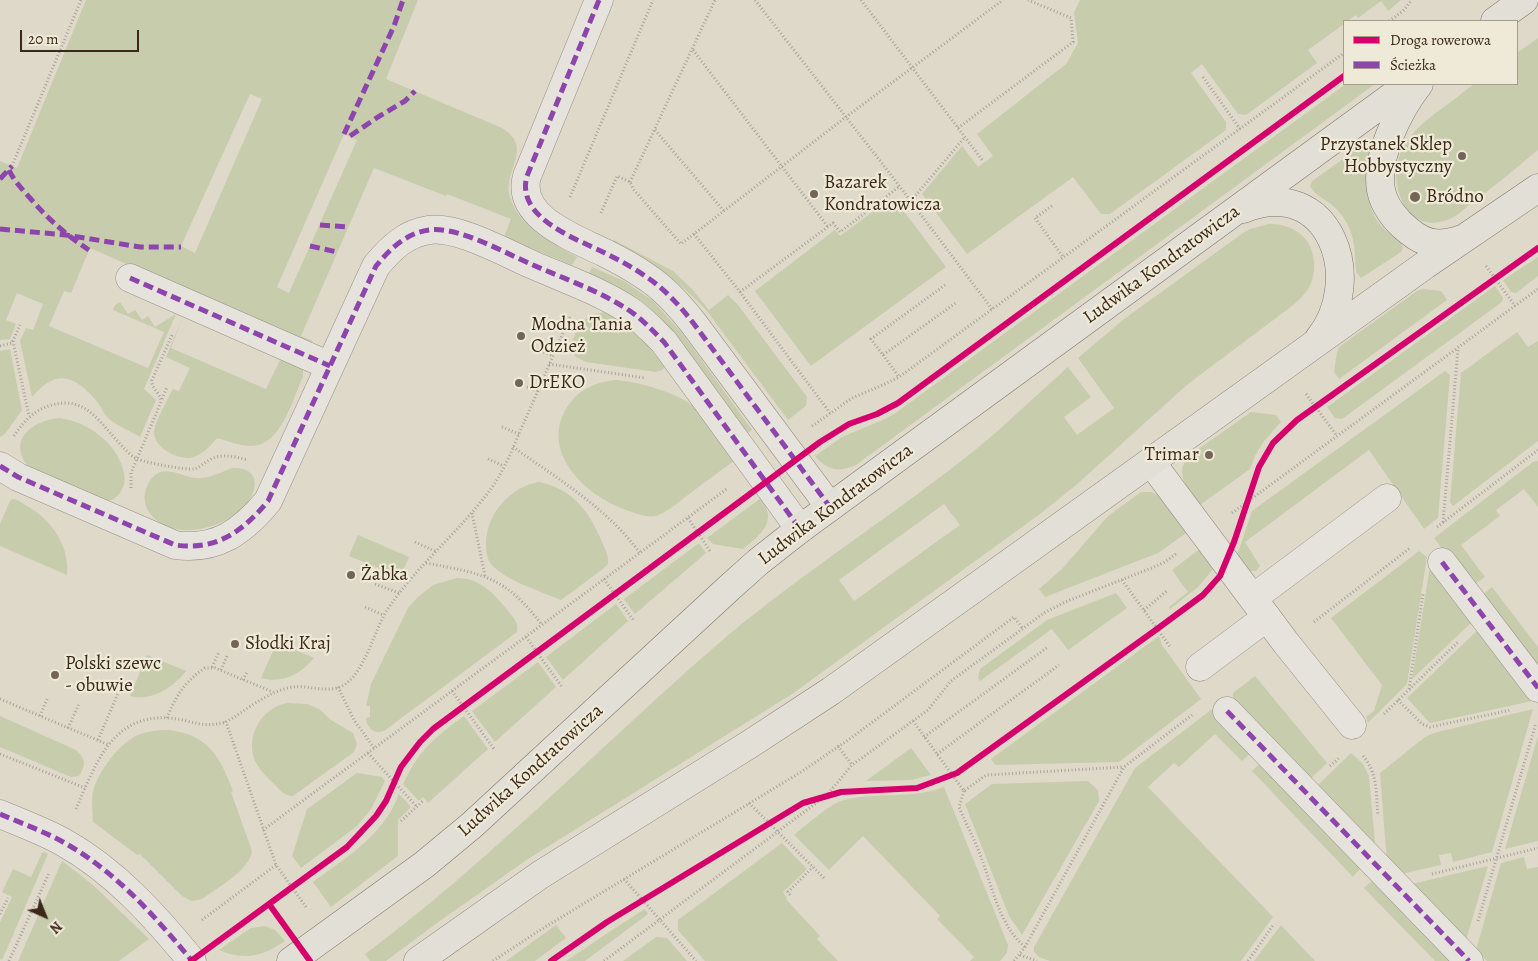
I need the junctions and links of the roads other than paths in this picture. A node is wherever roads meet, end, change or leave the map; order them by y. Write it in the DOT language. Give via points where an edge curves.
graph roads {
  1 [pos="599,0"];
  2 [pos="1524,0"];
  3 [pos="1496,20"];
  4 [pos="1409,85"];
  5 [pos="1418,85"];
  6 [pos="1538,188"];
  7 [pos="1233,213"];
  8 [pos="1471,235"];
  9 [pos="130,278"];
  10 [pos="1311,347"];
  11 [pos="330,366"];
  12 [pos="1152,462"];
  13 [pos="0,466"];
  14 [pos="1387,498"];
  15 [pos="830,507"];
  16 [pos="800,529"];
  17 [pos="1442,562"];
  18 [pos="1260,607"];
  19 [pos="1200,667"];
  20 [pos="1538,688"];
  21 [pos="1228,710"];
  22 [pos="1354,737"];
  23 [pos="0,814"];
  24 [pos="1468,960"];
  25 [pos="192,961"];
  26 [pos="291,961"];
  27 [pos="418,961"];
  1 -- 15 [label="street" via="525,184 529,200 545,222 556,230 634,268 671,297"];
  2 -- 3 [label="main road"];
  4 -- 7 [label="main road, Ludwika Kondratowicza"];
  5 -- 8 [label="main road" via="1384,153 1380,167 1381,191 1392,214 1418,238 1444,244"];
  6 -- 8 [label="main road"];
  7 -- 10 [label="main road" via="1258,204 1283,202 1313,215 1332,237 1340,265 1339,287 1329,321"];
  7 -- 15 [label="main road, Ludwika Kondratowicza"];
  8 -- 10 [label="main road"];
  9 -- 11 [label="street"];
  10 -- 12 [label="main road"];
  11 -- 13 [label="street" via="268,500 252,520 221,540 198,547 165,541 18,477"];
  11 -- 16 [label="street" via="376,266 399,242 420,231 441,229 462,234 583,286 643,321 664,342"];
  12 -- 18 [label="street"];
  12 -- 27 [label="main road" via="831,691 540,876"];
  14 -- 18 [label="street"];
  15 -- 16 [label="main road, Ludwika Kondratowicza"];
  16 -- 26 [label="main road, Ludwika Kondratowicza" via="729,588 472,826"];
  17 -- 20 [label="street"];
  18 -- 19 [label="street"];
  18 -- 22 [label="street"];
  21 -- 24 [label="street"];
  23 -- 25 [label="street" via="62,842 105,869 136,897"];
}
